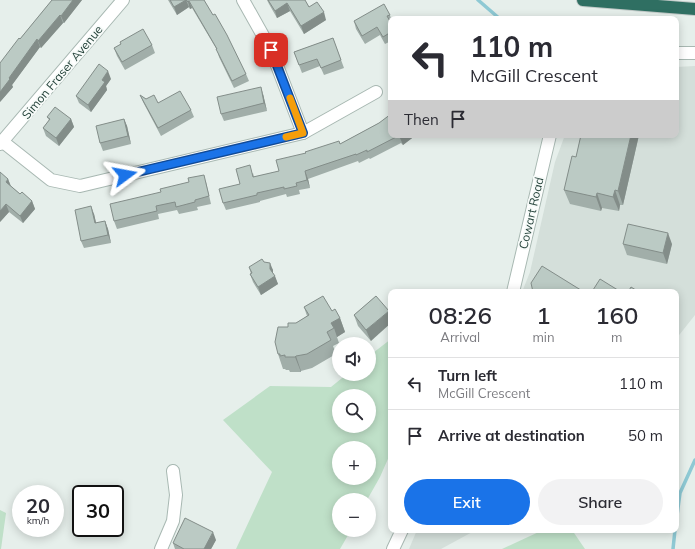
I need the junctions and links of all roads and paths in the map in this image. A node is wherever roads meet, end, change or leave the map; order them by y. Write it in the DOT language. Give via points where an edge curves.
graph roads {
  1 [pos="123,0"];
  2 [pos="243,0"];
  3 [pos="583,0"];
  4 [pos="695,9"];
  5 [pos="679,53"];
  6 [pos="695,53"];
  7 [pos="376,92"];
  8 [pos="303,133"];
  9 [pos="549,138"];
  10 [pos="1,143"];
  11 [pos="514,289"];
  12 [pos="173,471"];
  13 [pos="401,533"];
  14 [pos="161,549"];
  15 [pos="393,549"];
  1 -- 10 [label="street, Simon Fraser Avenue"];
  2 -- 8 [label="street" via="271,50"];
  3 -- 4 [label="highway"];
  5 -- 6 [label="street"];
  7 -- 8 [label="street"];
  8 -- 10 [label="street" via="80,186 51,180"];
  9 -- 11 [label="street, Cowart Road"];
  12 -- 14 [label="street" via="176,495 173,521"];
  13 -- 15 [label="street"];
}
